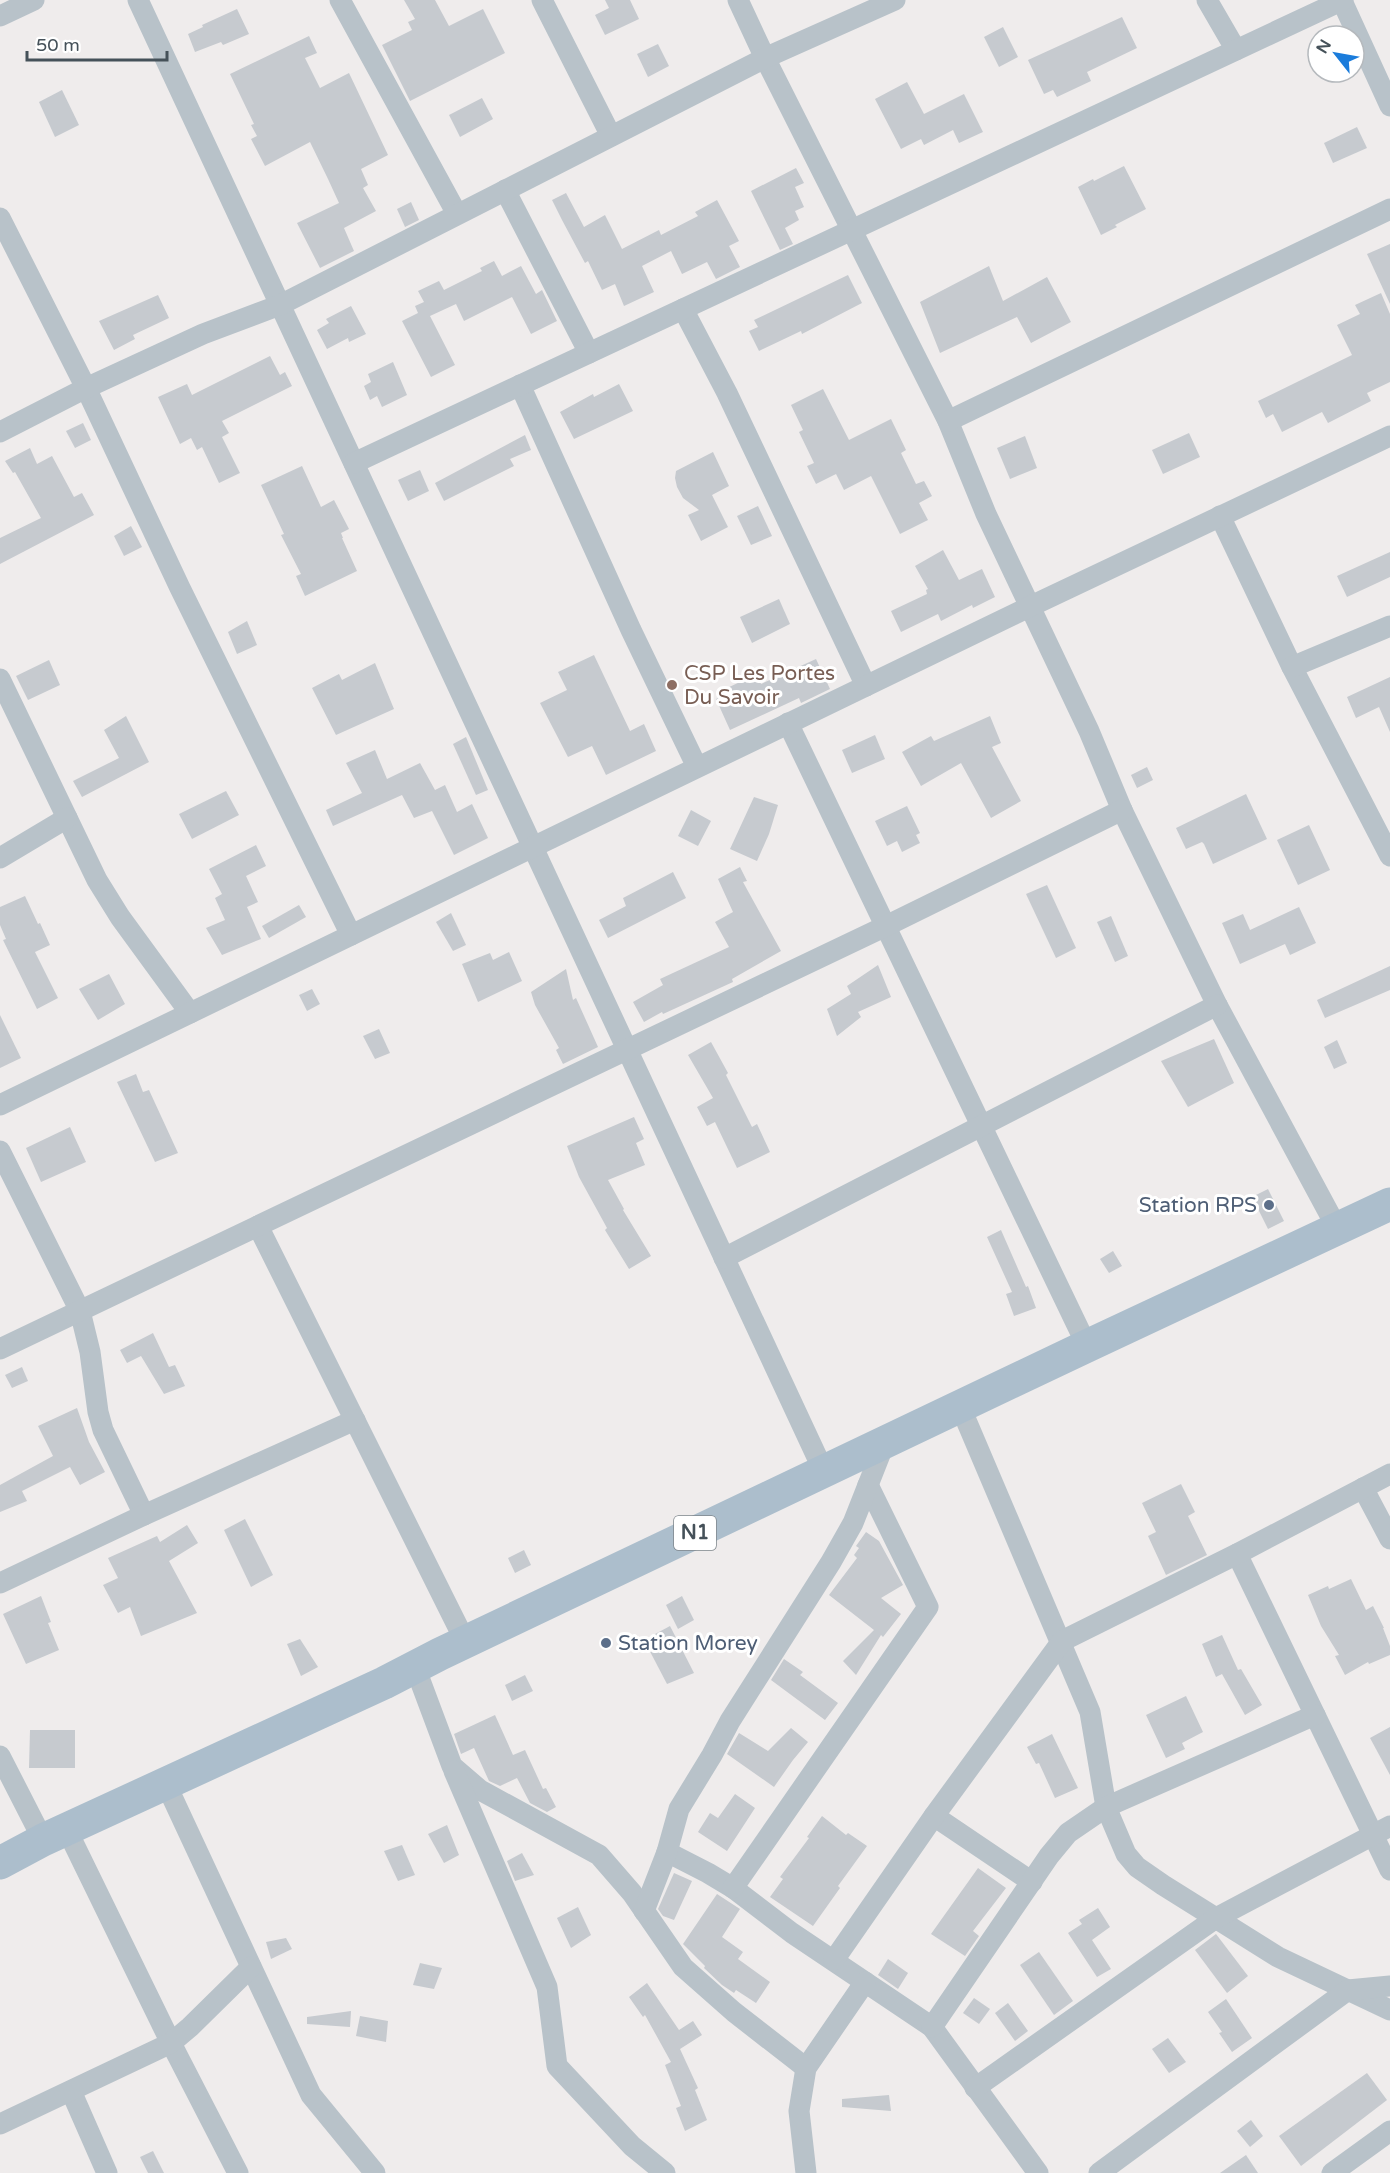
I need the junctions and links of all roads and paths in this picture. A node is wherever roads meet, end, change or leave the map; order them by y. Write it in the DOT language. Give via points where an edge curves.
graph roads {
  1 [pos="34,0"];
  2 [pos="138,0"];
  3 [pos="340,0"];
  4 [pos="542,0"];
  5 [pos="738,0"];
  6 [pos="895,0"];
  7 [pos="1207,0"];
  8 [pos="1343,0"];
  9 [pos="0,16"];
  10 [pos="1236,50"];
  11 [pos="765,58"];
  12 [pos="1390,106"];
  13 [pos="611,136"];
  14 [pos="505,190"];
  15 [pos="1390,209"];
  16 [pos="457,214"];
  17 [pos="0,218"];
  18 [pos="853,229"];
  19 [pos="280,305"];
  20 [pos="683,309"];
  21 [pos="589,353"];
  22 [pos="520,385"];
  23 [pos="86,388"];
  24 [pos="948,422"];
  25 [pos="0,432"];
  26 [pos="1390,436"];
  27 [pos="354,463"];
  28 [pos="1220,516"];
  29 [pos="1029,607"];
  30 [pos="1390,626"];
  31 [pos="1292,667"];
  32 [pos="0,679"];
  33 [pos="866,686"];
  34 [pos="788,723"];
  35 [pos="697,767"];
  36 [pos="1122,810"];
  37 [pos="67,818"];
  38 [pos="1383,826"];
  39 [pos="533,847"];
  40 [pos="1390,856"];
  41 [pos="0,858"];
  42 [pos="886,926"];
  43 [pos="351,935"];
  44 [pos="1217,1005"];
  45 [pos="190,1013"];
  46 [pos="627,1049"];
  47 [pos="0,1105"];
  48 [pos="982,1126"];
  49 [pos="0,1151"];
  50 [pos="1387,1213"];
  51 [pos="258,1226"];
  52 [pos="1337,1228"];
  53 [pos="724,1258"];
  54 [pos="80,1311"];
  55 [pos="1087,1346"];
  56 [pos="0,1349"];
  57 [pos="960,1406"];
  58 [pos="355,1420"];
  59 [pos="885,1442"];
  60 [pos="824,1472"];
  61 [pos="1390,1474"];
  62 [pos="868,1485"];
  63 [pos="1363,1488"];
  64 [pos="144,1515"];
  65 [pos="1390,1539"];
  66 [pos="1237,1554"];
  67 [pos="0,1583"];
  68 [pos="1062,1641"];
  69 [pos="465,1642"];
  70 [pos="415,1667"];
  71 [pos="1315,1715"];
  72 [pos="0,1756"];
  73 [pos="452,1766"];
  74 [pos="166,1784"];
  75 [pos="1106,1807"];
  76 [pos="934,1816"];
  77 [pos="1381,1831"];
  78 [pos="55,1835"];
  79 [pos="666,1852"];
  80 [pos="0,1863"];
  81 [pos="1390,1870"];
  82 [pos="1032,1882"];
  83 [pos="733,1888"];
  84 [pos="644,1911"];
  85 [pos="1216,1918"];
  86 [pos="834,1960"];
  87 [pos="251,1967"];
  88 [pos="865,1982"];
  89 [pos="1390,1986"];
  90 [pos="1348,1990"];
  91 [pos="1390,2010"];
  92 [pos="932,2027"];
  93 [pos="171,2043"];
  94 [pos="807,2068"];
  95 [pos="975,2088"];
  96 [pos="70,2091"];
  97 [pos="0,2124"];
  98 [pos="1390,2131"];
  99 [pos="107,2173"];
  100 [pos="238,2173"];
  101 [pos="375,2173"];
  102 [pos="665,2173"];
  103 [pos="806,2173"];
  104 [pos="1038,2173"];
  105 [pos="1099,2173"];
  106 [pos="1332,2173"];
  1 -- 9 [label="street"];
  2 -- 19 [label="street"];
  3 -- 16 [label="street"];
  4 -- 13 [label="street"];
  5 -- 11 [label="street"];
  6 -- 11 [label="street"];
  7 -- 10 [label="street"];
  8 -- 10 [label="street"];
  8 -- 12 [label="street"];
  10 -- 18 [label="street"];
  11 -- 13 [label="street"];
  11 -- 18 [label="street"];
  13 -- 14 [label="street"];
  14 -- 16 [label="street"];
  14 -- 21 [label="street"];
  15 -- 24 [label="street"];
  16 -- 19 [label="street"];
  17 -- 23 [label="street"];
  18 -- 20 [label="street"];
  18 -- 24 [label="street"];
  19 -- 23 [label="street" via="203,334"];
  19 -- 27 [label="street"];
  20 -- 21 [label="street"];
  20 -- 33 [label="street"];
  21 -- 22 [label="street"];
  22 -- 27 [label="street"];
  22 -- 35 [label="street"];
  23 -- 25 [label="street"];
  23 -- 43 [label="street"];
  24 -- 29 [label="street"];
  26 -- 28 [label="street"];
  27 -- 39 [label="street"];
  28 -- 29 [label="street"];
  28 -- 31 [label="street"];
  29 -- 33 [label="street"];
  29 -- 36 [label="street"];
  30 -- 31 [label="street"];
  31 -- 38 [label="street"];
  32 -- 37 [label="street"];
  33 -- 34 [label="street"];
  34 -- 35 [label="street"];
  34 -- 42 [label="street"];
  35 -- 39 [label="street"];
  36 -- 42 [label="street"];
  36 -- 44 [label="street"];
  37 -- 41 [label="street"];
  37 -- 45 [label="street" via="108,900"];
  38 -- 40 [label="street"];
  39 -- 43 [label="street"];
  39 -- 46 [label="street"];
  42 -- 46 [label="street"];
  42 -- 48 [label="street"];
  43 -- 45 [label="street"];
  44 -- 48 [label="street"];
  44 -- 52 [label="street"];
  45 -- 47 [label="street"];
  46 -- 51 [label="street"];
  46 -- 53 [label="street"];
  48 -- 53 [label="street"];
  48 -- 55 [label="street"];
  49 -- 54 [label="street"];
  50 -- 52 [label="main road, N1"];
  51 -- 54 [label="street"];
  51 -- 58 [label="street"];
  52 -- 55 [label="main road, N1"];
  53 -- 60 [label="street"];
  54 -- 56 [label="street"];
  54 -- 64 [label="street" via="103,1430"];
  55 -- 57 [label="main road, N1"];
  57 -- 59 [label="main road, N1"];
  57 -- 68 [label="street"];
  58 -- 64 [label="street"];
  58 -- 69 [label="street"];
  59 -- 60 [label="main road, N1"];
  59 -- 62 [label="street"];
  60 -- 69 [label="main road, N1"];
  61 -- 63 [label="street"];
  62 -- 79 [label="street" via="831,1562 679,1809"];
  62 -- 83 [label="street" via="928,1607"];
  63 -- 65 [label="street"];
  63 -- 66 [label="street"];
  64 -- 67 [label="street"];
  66 -- 68 [label="street"];
  66 -- 71 [label="street"];
  68 -- 75 [label="street" via="1090,1712"];
  68 -- 76 [label="street"];
  69 -- 70 [label="main road, N1"];
  70 -- 73 [label="street"];
  70 -- 74 [label="main road, N1"];
  71 -- 75 [label="street"];
  71 -- 77 [label="street"];
  72 -- 78 [label="street"];
  73 -- 84 [label="street" via="480,1790 599,1855"];
  73 -- 102 [label="street" via="547,1987 557,2066 632,2146"];
  74 -- 78 [label="main road, N1"];
  74 -- 87 [label="street"];
  75 -- 82 [label="street" via="1068,1833"];
  75 -- 85 [label="street" via="1126,1854 1137,1867"];
  76 -- 82 [label="street"];
  76 -- 86 [label="street"];
  77 -- 81 [label="street"];
  77 -- 85 [label="street"];
  78 -- 80 [label="main road, N1"];
  78 -- 93 [label="street"];
  79 -- 83 [label="street"];
  79 -- 84 [label="street"];
  82 -- 92 [label="street"];
  83 -- 86 [label="street"];
  84 -- 94 [label="street" via="683,1967 734,2013"];
  85 -- 90 [label="street" via="1278,1957"];
  85 -- 95 [label="street"];
  86 -- 88 [label="street"];
  87 -- 93 [label="street"];
  87 -- 101 [label="street" via="310,2095"];
  88 -- 92 [label="street"];
  88 -- 94 [label="street"];
  89 -- 90 [label="street"];
  90 -- 91 [label="street"];
  90 -- 105 [label="street"];
  92 -- 95 [label="street"];
  93 -- 96 [label="street"];
  93 -- 100 [label="street"];
  94 -- 103 [label="street" via="799,2111"];
  95 -- 104 [label="street"];
  96 -- 97 [label="street"];
  96 -- 99 [label="street"];
  98 -- 106 [label="street"];
}
